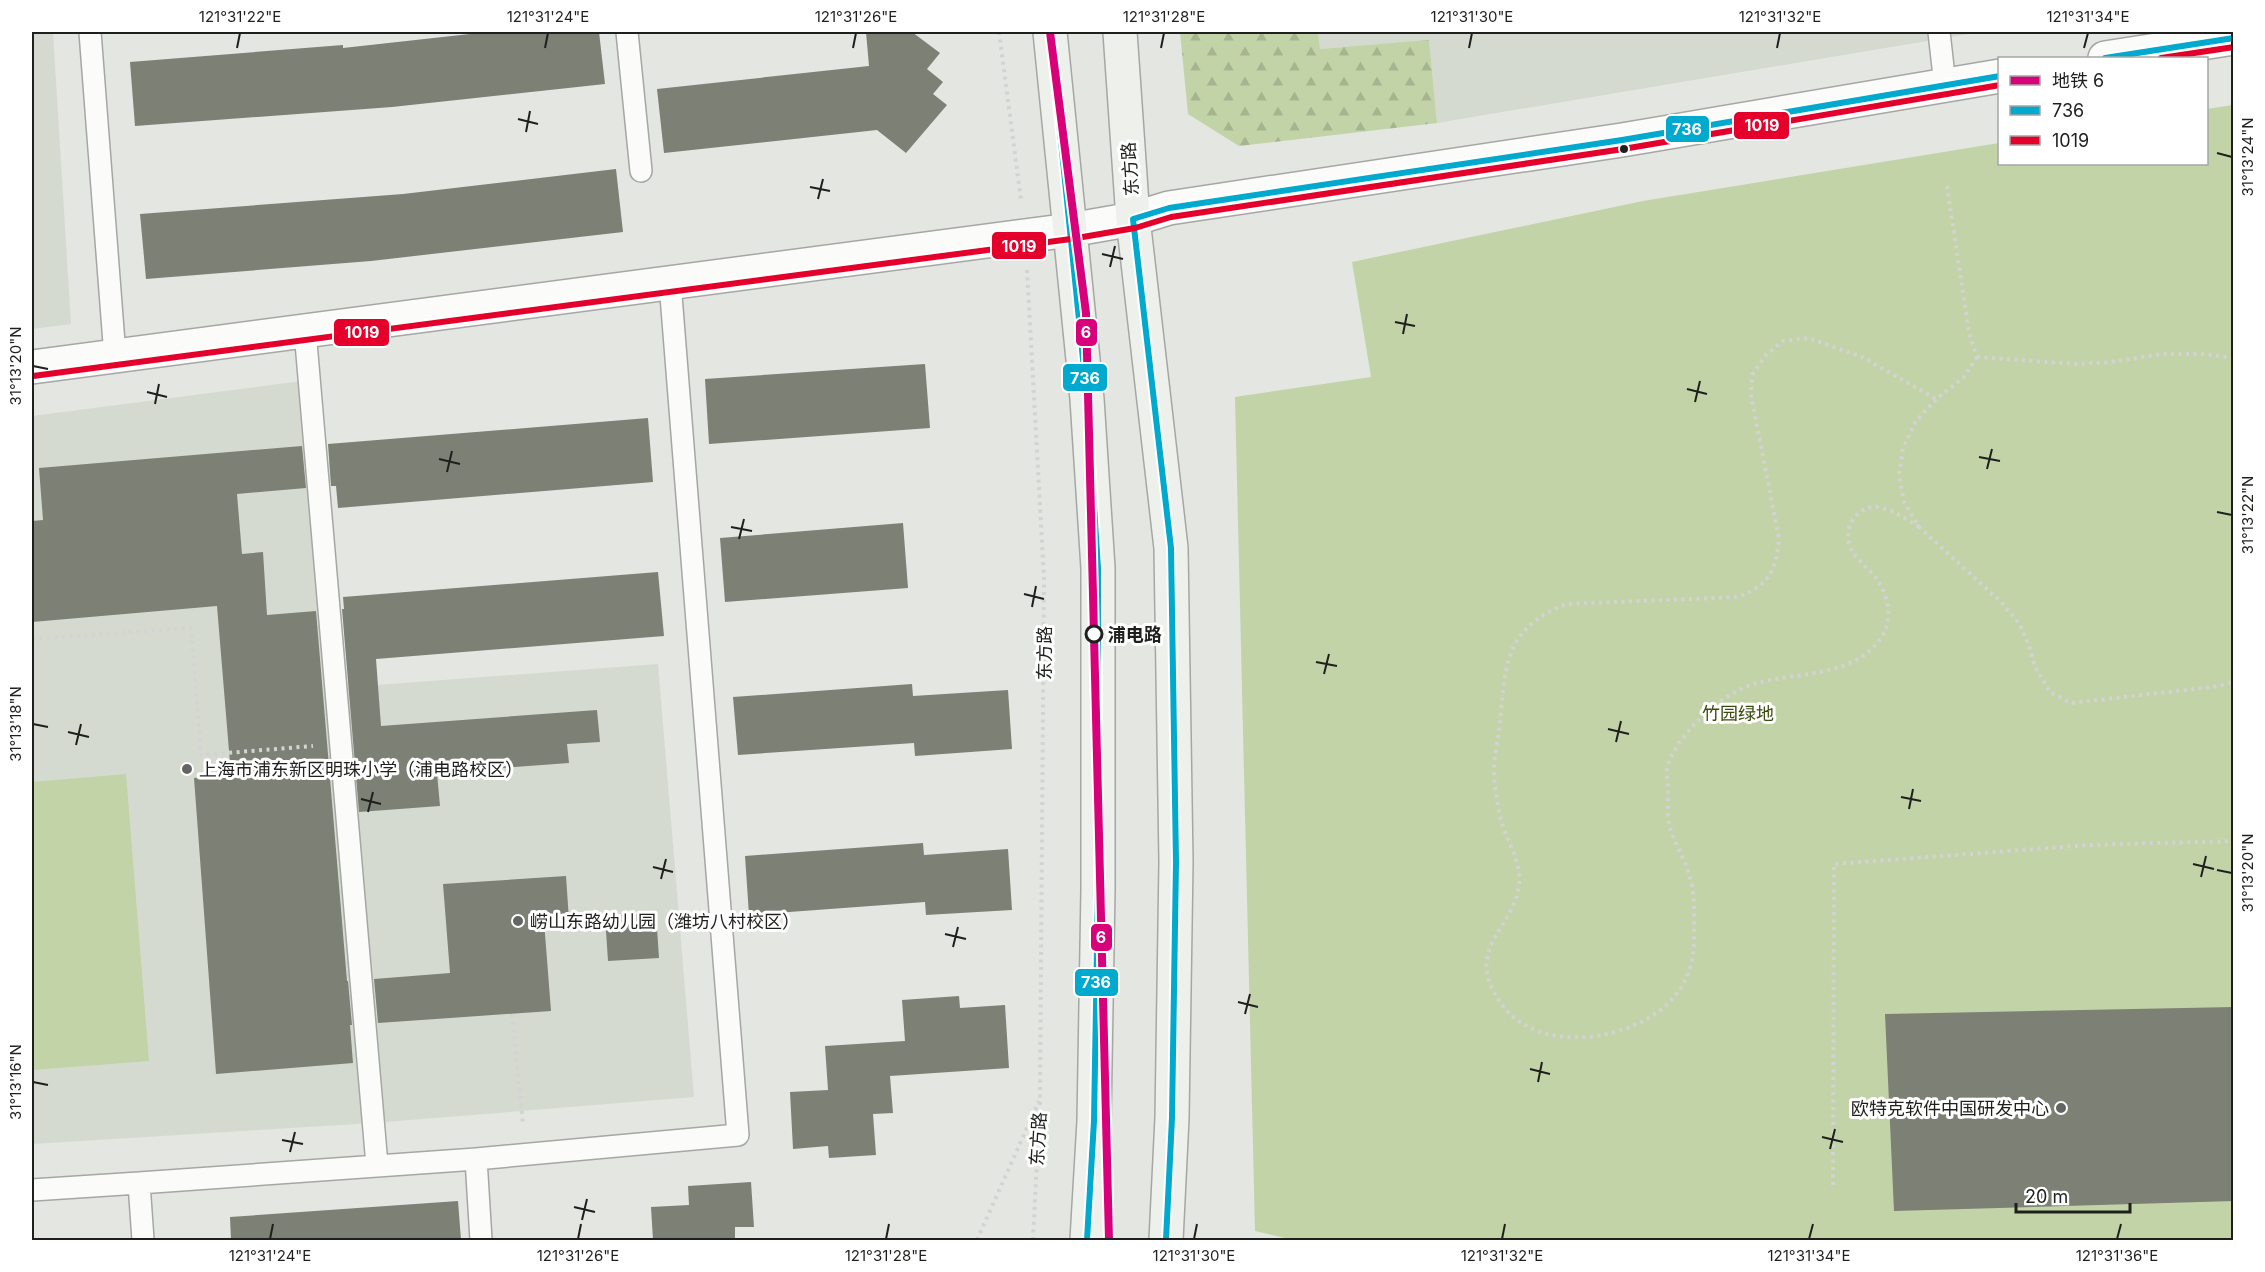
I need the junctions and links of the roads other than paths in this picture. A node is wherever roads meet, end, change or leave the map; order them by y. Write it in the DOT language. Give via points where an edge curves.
graph roads {
  1 [pos="90,32"];
  2 [pos="627,32"];
  3 [pos="1050,32"];
  4 [pos="1120,32"];
  5 [pos="1939,32"];
  6 [pos="2234,38"];
  7 [pos="2138,42"];
  8 [pos="2107,57"];
  9 [pos="1998,76"];
  10 [pos="1944,85"];
  11 [pos="640,171"];
  12 [pos="1133,219"];
  13 [pos="1070,230"];
  14 [pos="670,283"];
  15 [pos="305,331"];
  16 [pos="115,356"];
  17 [pos="32,367"];
  18 [pos="476,1159"];
  19 [pos="377,1166"];
  20 [pos="139,1183"];
  21 [pos="32,1190"];
  22 [pos="143,1240"];
  23 [pos="481,1240"];
  24 [pos="1087,1240"];
  25 [pos="1166,1240"];
  1 -- 16 [label="lane"];
  2 -- 11 [label="lane"];
  3 -- 13 [label="main road"];
  4 -- 12 [label="main road, 东方路"];
  5 -- 10 [label="lane"];
  6 -- 7 [label="street"];
  7 -- 8 [label="street"];
  9 -- 10 [label="street"];
  10 -- 12 [label="street" via="1622,140 1169,208"];
  12 -- 13 [label="street"];
  12 -- 25 [label="main road, 东方路" via="1171,548 1176,862"];
  13 -- 14 [label="street"];
  13 -- 24 [label="main road" via="1098,568 1098,889 1094,1121"];
  14 -- 15 [label="street"];
  14 -- 18 [label="lane" via="738,1135"];
  15 -- 16 [label="street"];
  15 -- 19 [label="lane"];
  16 -- 17 [label="street"];
  18 -- 19 [label="lane"];
  18 -- 23 [label="lane"];
  19 -- 20 [label="lane"];
  20 -- 21 [label="lane"];
  20 -- 22 [label="lane"];
}
